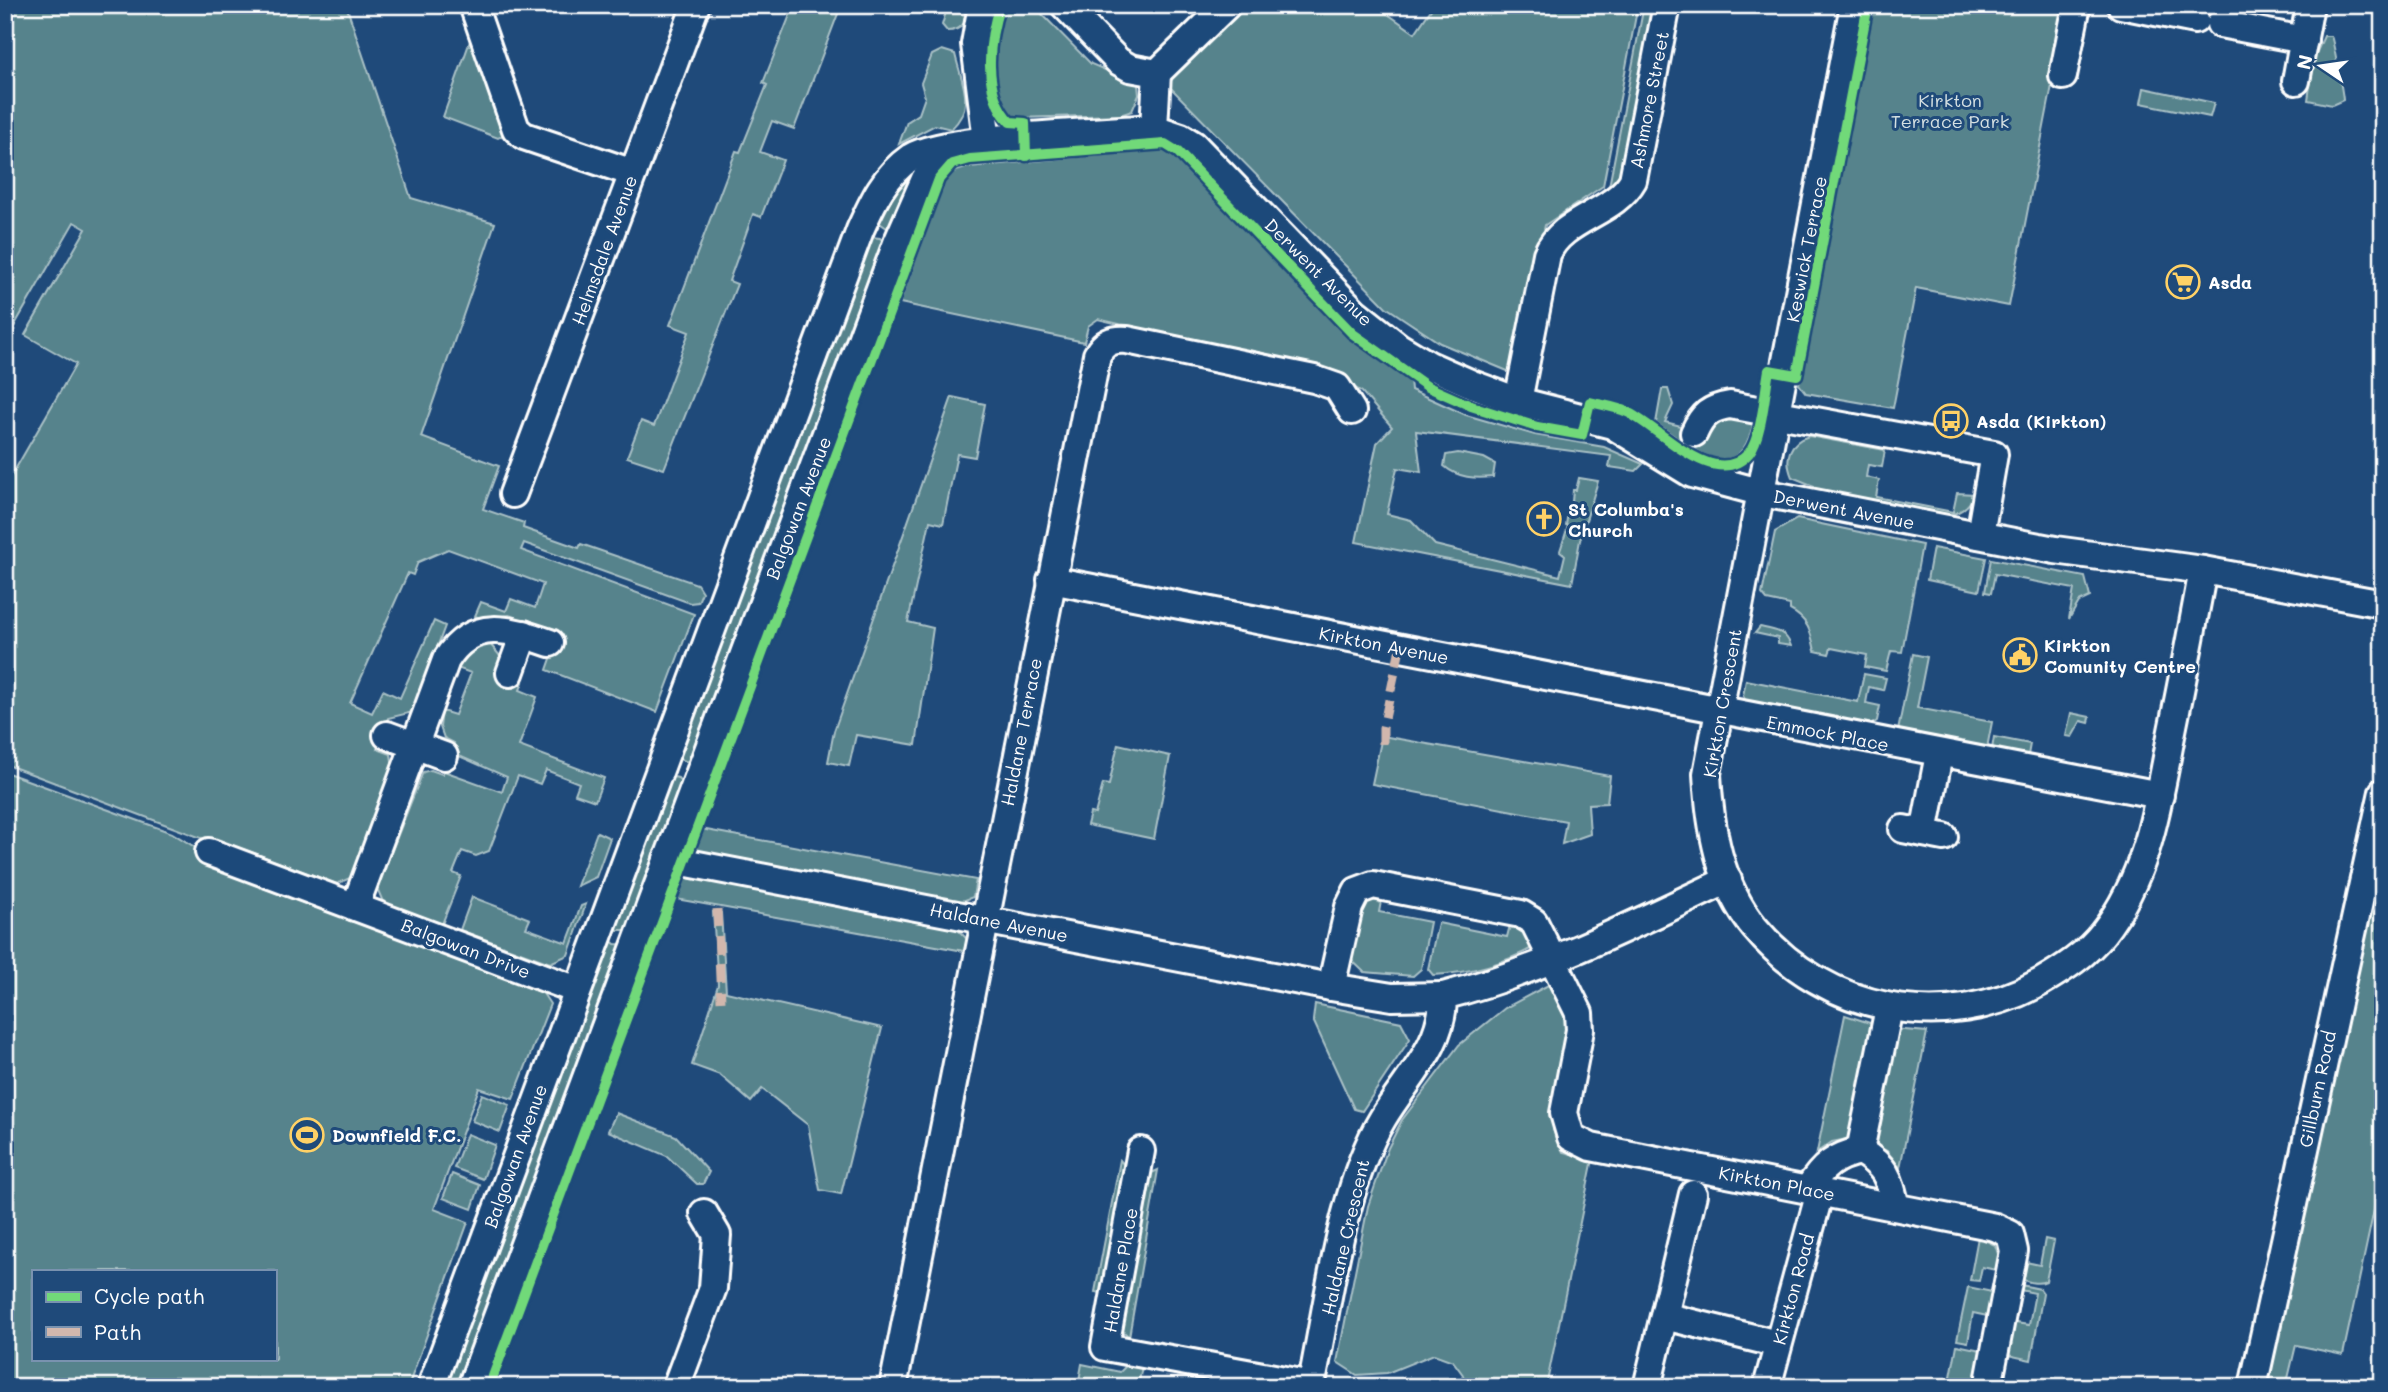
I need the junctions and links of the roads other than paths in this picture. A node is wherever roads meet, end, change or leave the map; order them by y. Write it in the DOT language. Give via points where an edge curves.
graph roads {
  1 [pos="473,5"];
  2 [pos="696,5"];
  3 [pos="982,5"];
  4 [pos="1064,5"];
  5 [pos="1227,5"];
  6 [pos="1667,5"];
  7 [pos="1854,5"];
  8 [pos="2077,5"];
  9 [pos="2121,5"];
  10 [pos="2310,5"];
  11 [pos="2304,40"];
  12 [pos="1157,73"];
  13 [pos="2063,76"];
  14 [pos="2296,81"];
  15 [pos="1154,128"];
  16 [pos="987,141"];
  17 [pos="948,147"];
  18 [pos="633,173"];
  19 [pos="860,230"];
  20 [pos="897,243"];
  21 [pos="1518,401"];
  22 [pos="1352,411"];
  23 [pos="1777,414"];
  24 [pos="1694,433"];
  25 [pos="1763,493"];
  26 [pos="513,495"];
  27 [pos="1980,535"];
  28 [pos="2203,570"];
  29 [pos="1051,580"];
  30 [pos="2383,604"];
  31 [pos="524,634"];
  32 [pos="550,643"];
  33 [pos="510,673"];
  34 [pos="1718,712"];
  35 [pos="387,735"];
  36 [pos="416,746"];
  37 [pos="1939,754"];
  38 [pos="444,756"];
  39 [pos="662,760"];
  40 [pos="698,774"];
  41 [pos="2383,792"];
  42 [pos="2160,795"];
  43 [pos="1923,833"];
  44 [pos="209,852"];
  45 [pos="667,859"];
  46 [pos="1728,880"];
  47 [pos="355,907"];
  48 [pos="983,919"];
  49 [pos="601,926"];
  50 [pos="636,939"];
  51 [pos="1555,961"];
  52 [pos="1331,987"];
  53 [pos="577,990"];
  54 [pos="1443,996"];
  55 [pos="1889,1008"];
  56 [pos="1142,1152"];
  57 [pos="1860,1152"];
  58 [pos="1814,1191"];
  59 [pos="1693,1194"];
  60 [pos="1896,1207"];
  61 [pos="705,1213"];
  62 [pos="1664,1316"];
  63 [pos="1778,1344"];
  64 [pos="1312,1386"];
  65 [pos="431,1387"];
  66 [pos="471,1387"];
  67 [pos="676,1387"];
  68 [pos="893,1387"];
  69 [pos="1647,1387"];
  70 [pos="1767,1387"];
  71 [pos="1988,1387"];
  72 [pos="2253,1387"];
  1 -- 18 [label="street" via="516,129 524,136"];
  2 -- 18 [label="street, Helmsdale Avenue"];
  3 -- 16 [label="street" via="975,44"];
  4 -- 12 [label="street" via="1118,61"];
  5 -- 12 [label="street"];
  6 -- 21 [label="street, Ashmore Street" via="1633,180 1625,194 1553,241"];
  7 -- 23 [label="street, Keswick Terrace"];
  8 -- 13 [label="street"];
  9 -- 11 [label="street"];
  10 -- 11 [label="street"];
  11 -- 14 [label="street"];
  12 -- 15 [label="street"];
  15 -- 16 [label="street, Derwent Avenue"];
  15 -- 21 [label="street, Derwent Avenue" via="1194,145 1355,312 1399,347 1429,365"];
  16 -- 17 [label="street, Derwent Avenue"];
  17 -- 19 [label="street, Balgowan Avenue" via="914,155 888,176"];
  17 -- 20 [label="street, Balgowan Avenue" via="925,178"];
  18 -- 26 [label="street, Helmsdale Avenue"];
  19 -- 20 [label="street" via="879,231"];
  19 -- 39 [label="street, Balgowan Avenue"];
  20 -- 40 [label="street, Balgowan Avenue"];
  21 -- 25 [label="street, Derwent Avenue" via="1612,425 1692,474"];
  22 -- 29 [label="street, Haldane Terrace" via="1337,387 1314,379 1127,340 1102,345"];
  23 -- 24 [label="street" via="1730,405 1714,407 1701,417"];
  23 -- 25 [label="street, Keswick Terrace"];
  23 -- 27 [label="street" via="1994,454"];
  25 -- 27 [label="street, Derwent Avenue"];
  25 -- 34 [label="street, Kirkton Crescent"];
  27 -- 28 [label="street, Derwent Avenue"];
  28 -- 30 [label="street, Derwent Avenue"];
  28 -- 42 [label="street, Kirkton Crescent"];
  29 -- 34 [label="street, Kirkton Avenue"];
  29 -- 48 [label="street, Haldane Terrace"];
  31 -- 32 [label="street"];
  31 -- 33 [label="street"];
  31 -- 36 [label="street" via="498,629 467,635 457,642 446,660"];
  34 -- 37 [label="street, Emmock Place"];
  34 -- 46 [label="street, Kirkton Crescent" via="1708,788 1711,830"];
  35 -- 36 [label="street"];
  36 -- 38 [label="street"];
  36 -- 47 [label="street"];
  37 -- 42 [label="street, Emmock Place"];
  37 -- 43 [label="street"];
  39 -- 40 [label="street"];
  39 -- 49 [label="street, Balgowan Avenue"];
  40 -- 45 [label="street, Balgowan Avenue"];
  41 -- 72 [label="street, Gillburn Road"];
  42 -- 55 [label="street, Kirkton Crescent" via="2149,844 2130,893 2101,935 2066,968 2020,993 1977,1007"];
  44 -- 47 [label="street, Balgowan Drive"];
  45 -- 48 [label="street, Haldane Avenue"];
  45 -- 50 [label="street, Balgowan Avenue"];
  46 -- 51 [label="street"];
  46 -- 55 [label="street, Kirkton Crescent" via="1754,926 1794,965 1848,996"];
  47 -- 53 [label="street, Balgowan Drive"];
  48 -- 52 [label="street, Haldane Avenue"];
  48 -- 68 [label="street, Haldane Terrace"];
  49 -- 50 [label="street" via="617,936"];
  49 -- 53 [label="street, Balgowan Avenue"];
  50 -- 66 [label="street, Balgowan Avenue"];
  51 -- 52 [label="street" via="1534,922 1521,914 1373,885 1357,891 1349,907"];
  51 -- 54 [label="street"];
  51 -- 58 [label="street, Kirkton Place" via="1579,1013 1580,1030 1564,1113 1571,1137 1591,1147"];
  52 -- 54 [label="street, Haldane Avenue" via="1392,998"];
  53 -- 65 [label="street, Balgowan Avenue"];
  54 -- 64 [label="street, Haldane Crescent" via="1443,1017 1433,1042 1366,1146 1349,1201"];
  55 -- 57 [label="street"];
  56 -- 64 [label="street, Haldane Place" via="1105,1347"];
  57 -- 58 [label="street" via="1839,1155 1821,1169"];
  57 -- 60 [label="street" via="1879,1163"];
  58 -- 60 [label="street, Kirkton Place"];
  58 -- 63 [label="street, Kirkton Road"];
  59 -- 62 [label="street"];
  60 -- 71 [label="street, Kirkton Place" via="2010,1234 2014,1251"];
  61 -- 67 [label="street" via="717,1235 713,1288"];
  62 -- 63 [label="street"];
  62 -- 69 [label="street"];
  63 -- 70 [label="street, Kirkton Road"];
}
